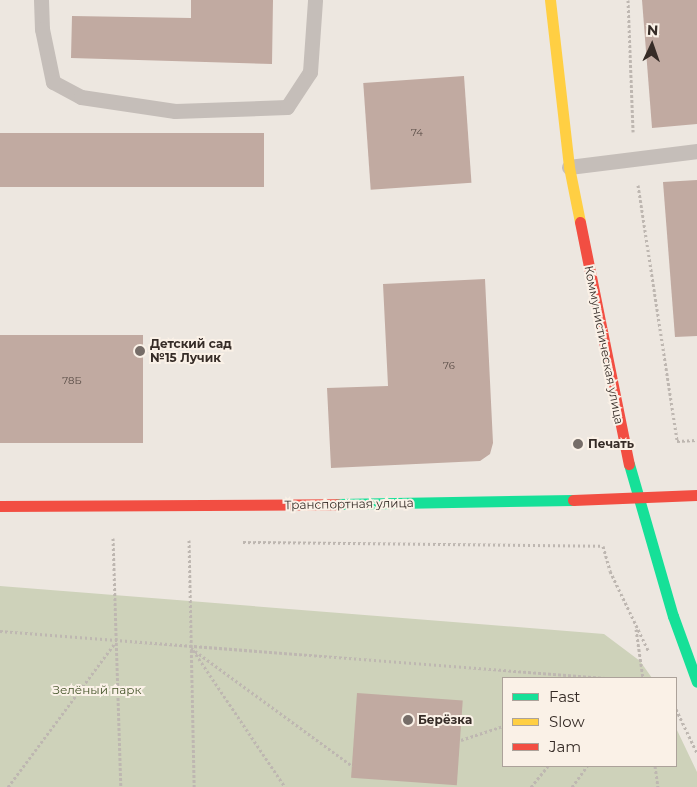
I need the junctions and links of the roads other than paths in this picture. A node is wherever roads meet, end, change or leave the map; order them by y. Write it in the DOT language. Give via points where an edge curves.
graph roads {
  1 [pos="41,0"];
  2 [pos="315,0"];
  3 [pos="550,0"];
  4 [pos="697,151"];
  5 [pos="569,166"];
  6 [pos="697,495"];
  7 [pos="642,499"];
  8 [pos="0,506"];
  9 [pos="697,682"];
  1 -- 2 [label="lane" via="42,29 53,82 81,97 175,111 287,107 310,72"];
  3 -- 5 [label="main road, Коммунистическая улица"];
  4 -- 5 [label="lane"];
  5 -- 7 [label="main road, Коммунистическая улица" via="623,443"];
  6 -- 7 [label="main road, Транспортная улица"];
  7 -- 8 [label="main road, Транспортная улица" via="112,508"];
  7 -- 9 [label="main road, Коммунистическая улица" via="673,616"];
}
